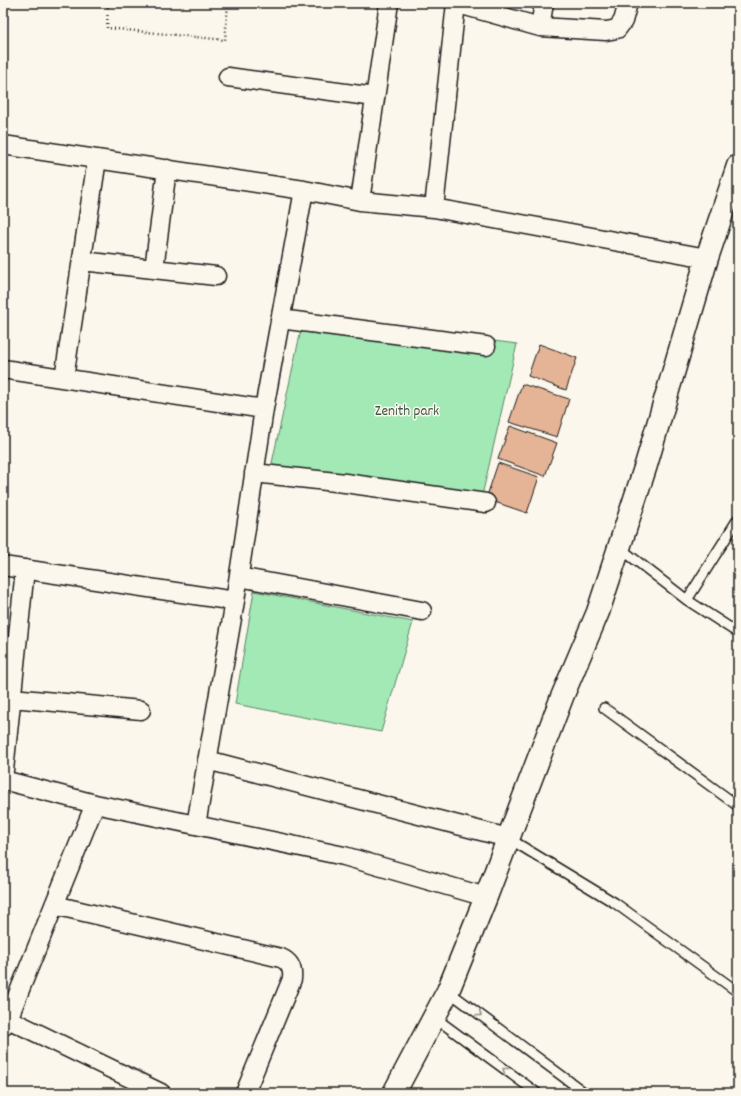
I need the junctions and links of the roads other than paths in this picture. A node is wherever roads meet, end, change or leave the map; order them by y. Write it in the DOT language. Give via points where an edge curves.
graph roads {
  1 [pos="389,3"];
  2 [pos="455,3"];
  3 [pos="544,3"];
  4 [pos="628,3"];
  5 [pos="540,27"];
  6 [pos="228,77"];
  7 [pos="375,97"];
  8 [pos="3,145"];
  9 [pos="97,159"];
  10 [pos="738,166"];
  11 [pos="167,169"];
  12 [pos="304,190"];
  13 [pos="360,201"];
  14 [pos="434,208"];
  15 [pos="707,258"];
  16 [pos="82,260"];
  17 [pos="154,269"];
  18 [pos="216,276"];
  19 [pos="280,320"];
  20 [pos="486,346"];
  21 [pos="3,369"];
  22 [pos="64,378"];
  23 [pos="264,409"];
  24 [pos="254,473"];
  25 [pos="486,503"];
  26 [pos="738,519"];
  27 [pos="620,548"];
  28 [pos="3,566"];
  29 [pos="25,569"];
  30 [pos="238,577"];
  31 [pos="687,600"];
  32 [pos="235,601"];
  33 [pos="422,611"];
  34 [pos="738,633"];
  35 [pos="12,698"];
  36 [pos="604,708"];
  37 [pos="141,710"];
  38 [pos="207,760"];
  39 [pos="3,780"];
  40 [pos="95,804"];
  41 [pos="738,806"];
  42 [pos="196,825"];
  43 [pos="508,838"];
  44 [pos="486,897"];
  45 [pos="54,905"];
  46 [pos="448,991"];
  47 [pos="738,992"];
  48 [pos="434,1017"];
  49 [pos="5,1023"];
  50 [pos="161,1093"];
  51 [pos="245,1093"];
  52 [pos="394,1093"];
  53 [pos="537,1093"];
  54 [pos="585,1093"];
  1 -- 7 [label="street"];
  2 -- 5 [label="street"];
  2 -- 14 [label="street"];
  3 -- 5 [label="street"];
  4 -- 5 [label="street" via="623,21 617,29 606,31"];
  6 -- 7 [label="street"];
  7 -- 13 [label="street"];
  8 -- 9 [label="street"];
  9 -- 11 [label="street"];
  9 -- 16 [label="street"];
  10 -- 15 [label="street"];
  11 -- 12 [label="street"];
  11 -- 17 [label="street"];
  12 -- 13 [label="street"];
  12 -- 19 [label="street"];
  13 -- 14 [label="street"];
  14 -- 15 [label="street"];
  15 -- 27 [label="street"];
  16 -- 17 [label="street"];
  16 -- 22 [label="street"];
  17 -- 18 [label="street"];
  19 -- 20 [label="street"];
  19 -- 23 [label="street"];
  21 -- 22 [label="street"];
  22 -- 23 [label="street"];
  23 -- 24 [label="street"];
  24 -- 25 [label="street" via="345,482"];
  24 -- 30 [label="street"];
  26 -- 31 [label="lane"];
  27 -- 31 [label="lane"];
  27 -- 43 [label="street" via="598,612"];
  28 -- 29 [label="street"];
  29 -- 32 [label="street"];
  29 -- 35 [label="street"];
  30 -- 32 [label="street"];
  30 -- 33 [label="street"];
  31 -- 34 [label="lane"];
  32 -- 38 [label="street"];
  35 -- 37 [label="street"];
  35 -- 39 [label="street"];
  36 -- 41 [label="lane"];
  38 -- 42 [label="street"];
  38 -- 43 [label="street"];
  39 -- 40 [label="street"];
  40 -- 42 [label="street"];
  40 -- 45 [label="street"];
  42 -- 44 [label="street" via="344,856"];
  43 -- 44 [label="street"];
  43 -- 47 [label="lane" via="615,904"];
  44 -- 46 [label="street"];
  45 -- 49 [label="street"];
  45 -- 51 [label="street" via="281,958 289,963 292,979"];
  46 -- 48 [label="street"];
  46 -- 54 [label="lane, one-way"];
  48 -- 52 [label="street"];
  53 -- 48 [label="lane, one-way"];
  49 -- 50 [label="street"];
}
